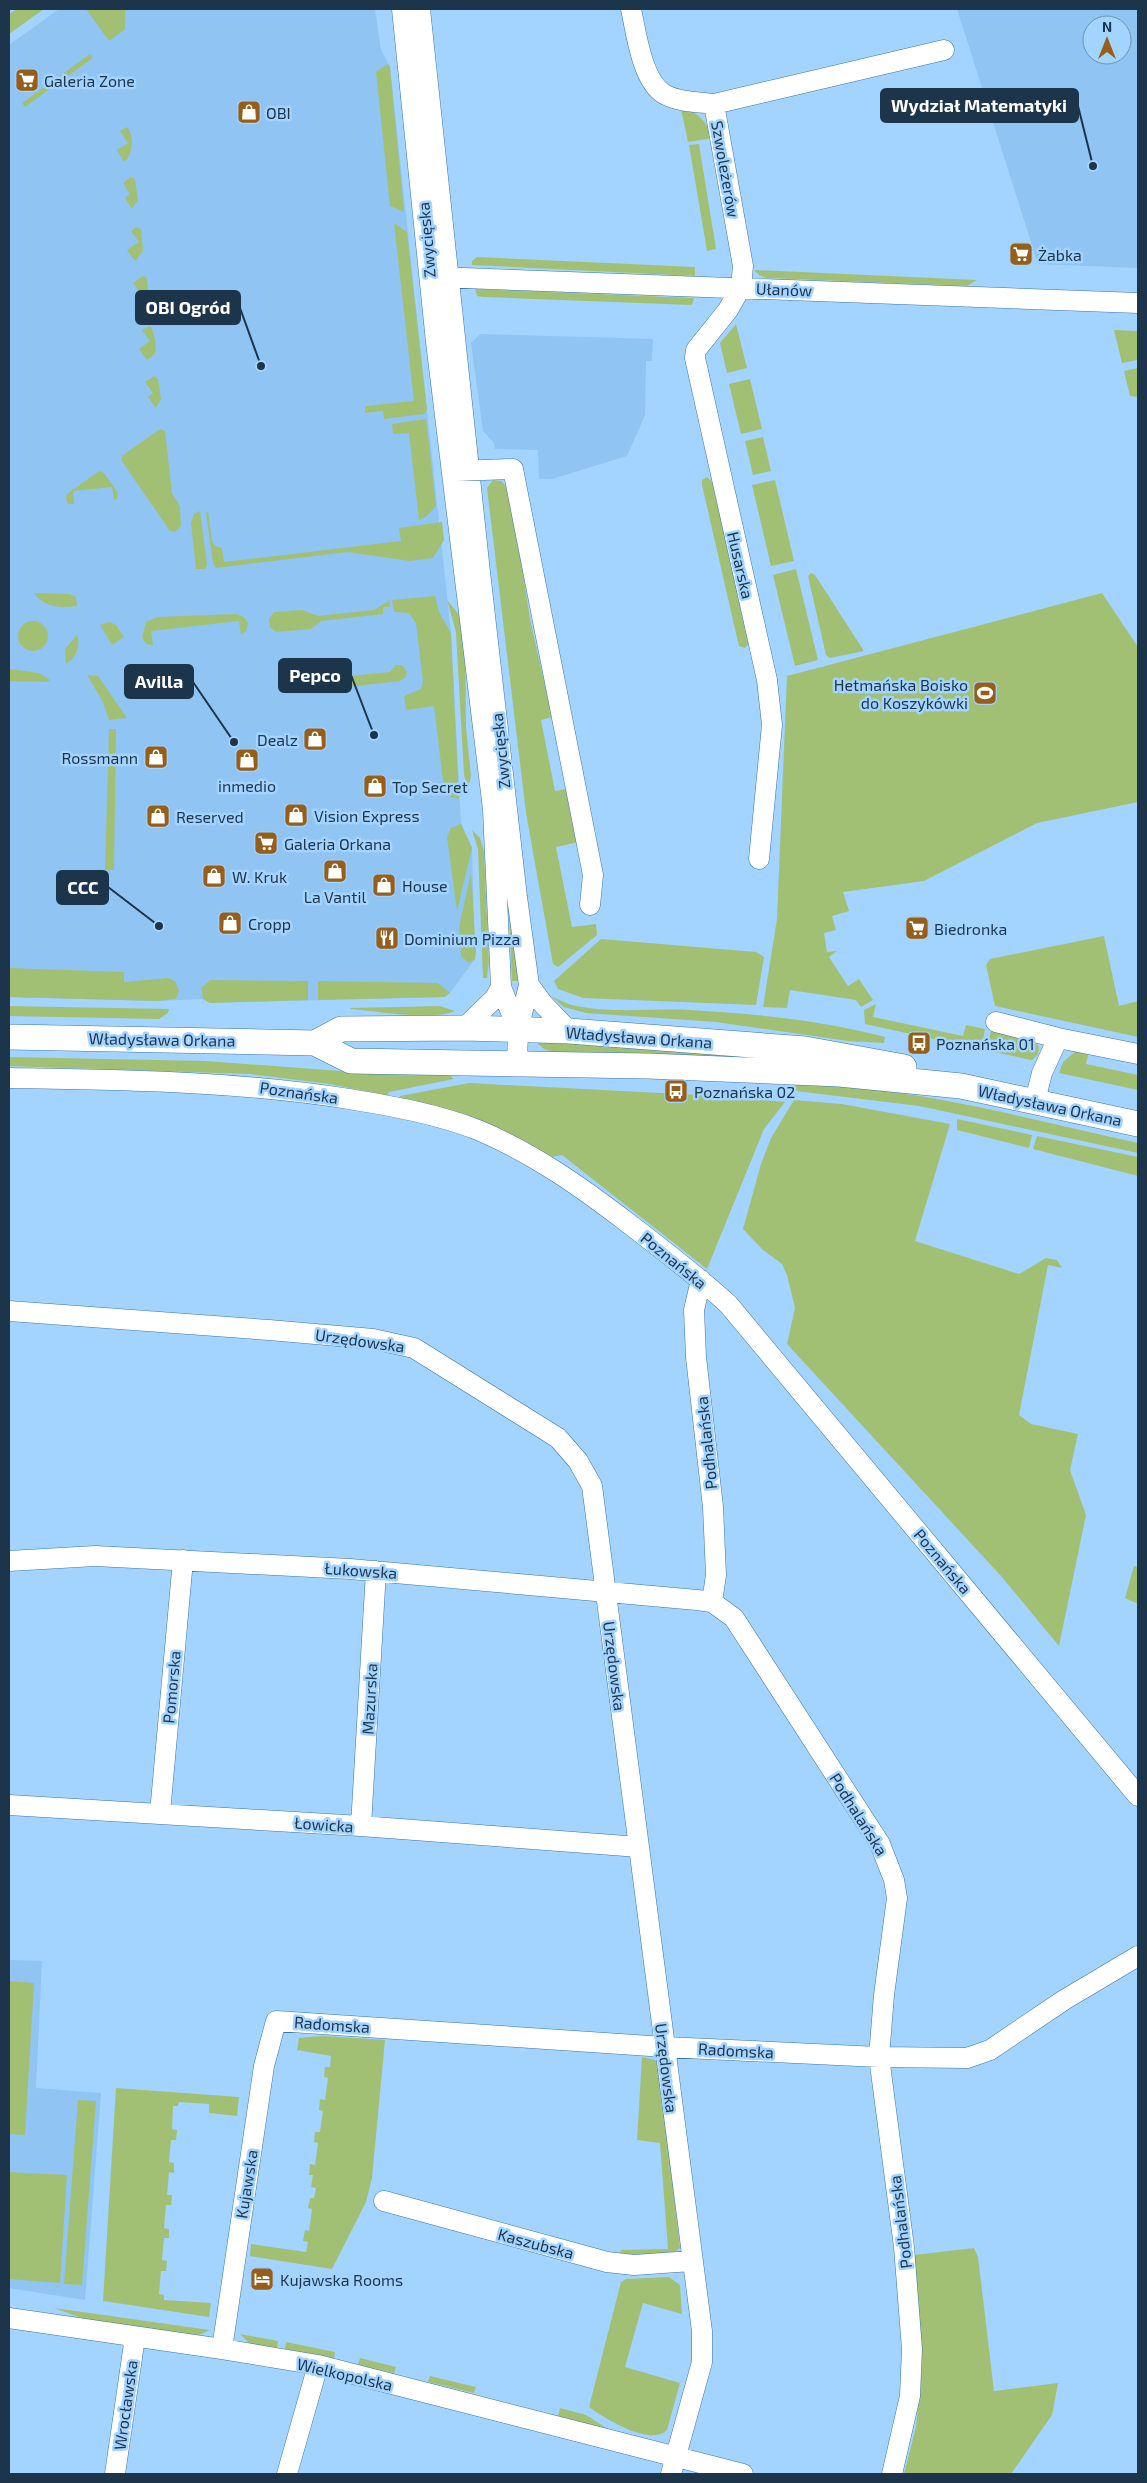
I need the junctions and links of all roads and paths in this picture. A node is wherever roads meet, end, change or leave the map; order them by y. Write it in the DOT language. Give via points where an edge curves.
graph roads {
  1 [pos="402,9"];
  2 [pos="420,9"];
  3 [pos="631,9"];
  4 [pos="944,50"];
  5 [pos="714,104"];
  6 [pos="439,277"];
  7 [pos="741,288"];
  8 [pos="1138,303"];
  9 [pos="461,471"];
  10 [pos="759,859"];
  11 [pos="590,905"];
  12 [pos="529,985"];
  13 [pos="501,986"];
  14 [pos="996,1022"];
  15 [pos="464,1028"];
  16 [pos="518,1030"];
  17 [pos="569,1031"];
  18 [pos="9,1037"];
  19 [pos="1058,1038"];
  20 [pos="315,1043"];
  21 [pos="1138,1054"];
  22 [pos="517,1064"];
  23 [pos="9,1078"];
  24 [pos="961,1086"];
  25 [pos="1035,1101"];
  26 [pos="1138,1124"];
  27 [pos="701,1280"];
  28 [pos="9,1311"];
  29 [pos="183,1560"];
  30 [pos="9,1561"];
  31 [pos="376,1571"];
  32 [pos="606,1593"];
  33 [pos="712,1602"];
  34 [pos="1138,1796"];
  35 [pos="9,1806"];
  36 [pos="160,1813"];
  37 [pos="361,1826"];
  38 [pos="639,1847"];
  39 [pos="1138,1956"];
  40 [pos="276,2020"];
  41 [pos="665,2047"];
  42 [pos="880,2057"];
  43 [pos="384,2201"];
  44 [pos="692,2261"];
  45 [pos="9,2318"];
  46 [pos="135,2336"];
  47 [pos="222,2349"];
  48 [pos="318,2366"];
  49 [pos="673,2465"];
  50 [pos="115,2474"];
  51 [pos="287,2474"];
  52 [pos="743,2474"];
  53 [pos="892,2474"];
  1 -- 6 [label="street, Zwycięska"];
  2 -- 6 [label="street, Zwycięska"];
  3 -- 5 [label="street, Szwoleżerów" via="647,73 656,88 670,97"];
  4 -- 5 [label="street"];
  5 -- 7 [label="street, Szwoleżerów" via="743,266"];
  6 -- 7 [label="street, Ułanów"];
  6 -- 9 [label="street, Zwycięska"];
  7 -- 8 [label="street, Ułanów"];
  7 -- 10 [label="street, Husarska" via="696,350 695,358 767,680 772,725"];
  9 -- 11 [label="street" via="513,469 593,875"];
  9 -- 12 [label="street, Zwycięska"];
  9 -- 13 [label="street, Zwycięska" via="493,809"];
  12 -- 16 [label="street, Zwycięska"];
  12 -- 17 [label="street"];
  13 -- 15 [label="street" via="494,998"];
  13 -- 16 [label="street, Zwycięska"];
  14 -- 19 [label="street"];
  15 -- 16 [label="street, Władysława Orkana"];
  15 -- 20 [label="street, Władysława Orkana" via="342,1029"];
  16 -- 17 [label="street, Władysława Orkana"];
  16 -- 22 [label="street, Zwycięska"];
  17 -- 24 [label="street, Władysława Orkana" via="837,1053 894,1064"];
  18 -- 20 [label="street, Władysława Orkana"];
  19 -- 21 [label="street"];
  19 -- 25 [label="street" via="1042,1073"];
  20 -- 22 [label="street, Władysława Orkana" via="351,1061"];
  22 -- 24 [label="street, Władysława Orkana" via="804,1072"];
  23 -- 27 [label="street, Poznańska" via="172,1081 260,1087 382,1104 434,1116 477,1130 558,1172"];
  24 -- 25 [label="street, Władysława Orkana"];
  25 -- 26 [label="street, Władysława Orkana"];
  27 -- 33 [label="street, Podhalańska" via="694,1310 696,1357 713,1507 716,1575"];
  27 -- 34 [label="street, Poznańska" via="728,1304 758,1339"];
  28 -- 32 [label="street, Urzędowska" via="373,1339 414,1348 558,1438 578,1461 592,1486"];
  29 -- 30 [label="street, Łukowska" via="95,1556"];
  29 -- 31 [label="street, Łukowska"];
  29 -- 36 [label="street, Pomorska"];
  31 -- 32 [label="street, Łukowska"];
  31 -- 37 [label="street, Mazurska"];
  32 -- 33 [label="street, Łukowska"];
  32 -- 38 [label="street, Urzędowska"];
  33 -- 42 [label="street, Podhalańska" via="734,1618 743,1630 889,1863 897,1898 884,1995"];
  35 -- 36 [label="street, Łowicka"];
  36 -- 37 [label="street, Łowicka"];
  37 -- 38 [label="street, Łowicka"];
  38 -- 41 [label="street, Urzędowska"];
  39 -- 42 [label="street, Radomska" via="1064,2000 990,2050 966,2058"];
  40 -- 41 [label="street, Radomska"];
  40 -- 47 [label="street, Kujawska" via="264,2066"];
  41 -- 42 [label="street, Radomska"];
  41 -- 44 [label="street, Urzędowska"];
  42 -- 53 [label="street, Podhalańska" via="904,2247 912,2349 910,2396"];
  43 -- 44 [label="street, Kaszubska" via="607,2262 634,2265"];
  44 -- 49 [label="street, Urzędowska" via="702,2331 702,2362"];
  45 -- 46 [label="street, Wielkopolska"];
  46 -- 47 [label="street, Wielkopolska"];
  46 -- 50 [label="street, Wrocławska"];
  47 -- 48 [label="street, Wielkopolska"];
  48 -- 49 [label="street, Wielkopolska"];
  48 -- 51 [label="street"];
  49 -- 52 [label="street, Wielkopolska"];
}
